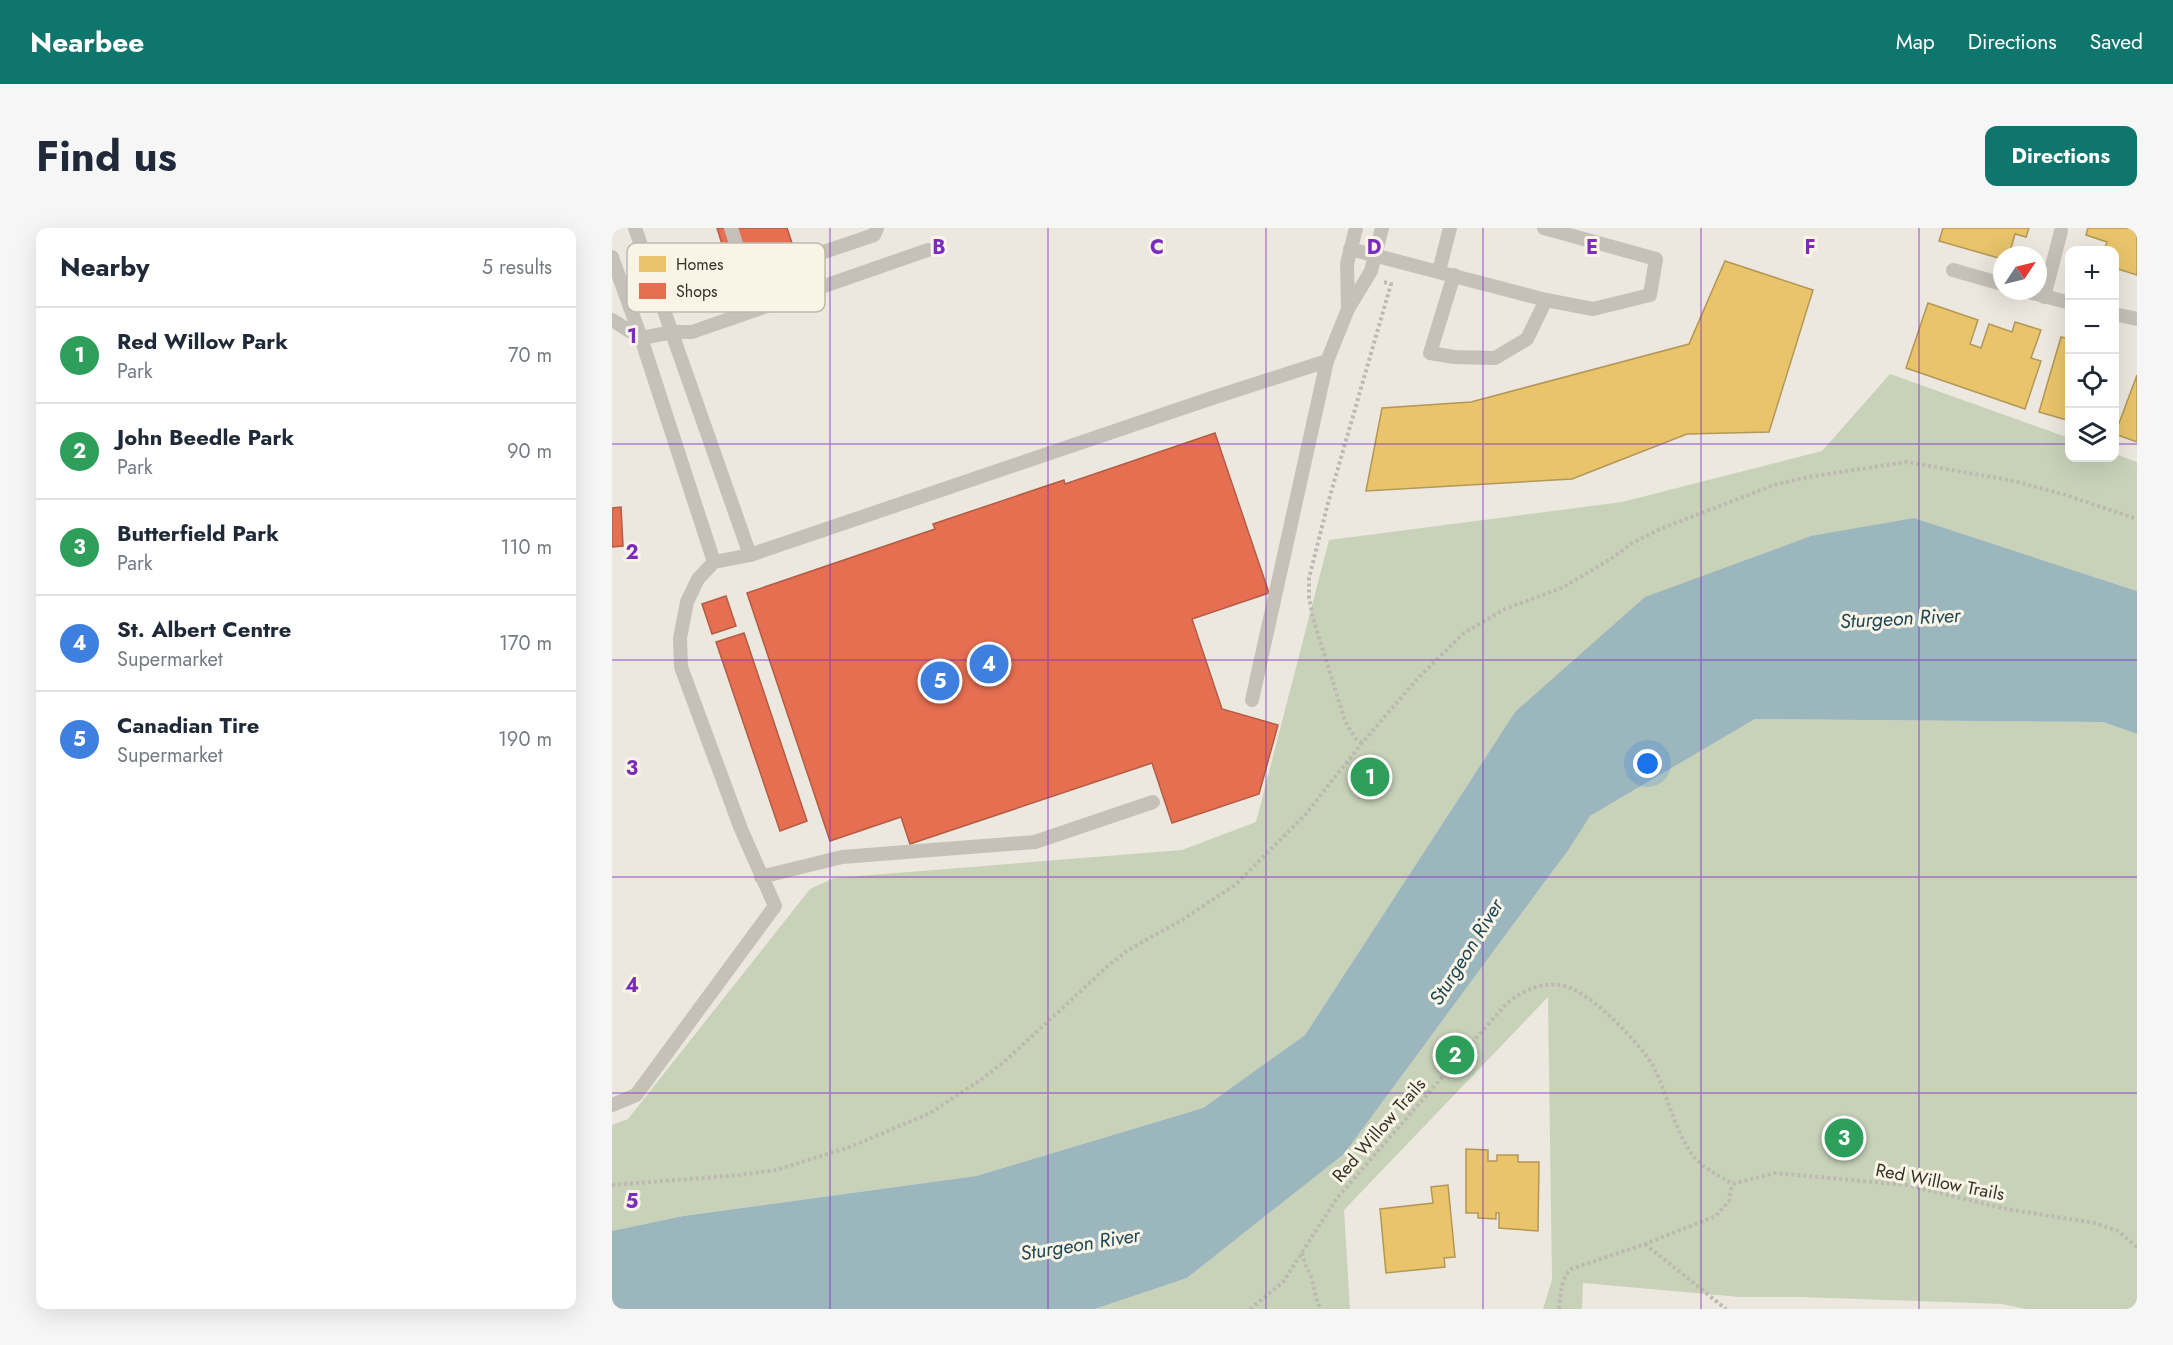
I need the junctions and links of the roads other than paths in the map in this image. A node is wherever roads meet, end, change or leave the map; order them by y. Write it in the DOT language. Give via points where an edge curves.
graph roads {
  1 [pos="635,228"];
  2 [pos="731,228"];
  3 [pos="877,228"];
  4 [pos="1356,228"];
  5 [pos="1382,228"];
  6 [pos="1450,228"];
  7 [pos="1544,228"];
  8 [pos="2061,231"];
  9 [pos="640,243"];
  10 [pos="736,243"];
  11 [pos="1350,249"];
  12 [pos="928,250"];
  13 [pos="825,252"];
  14 [pos="1375,255"];
  15 [pos="612,257"];
  16 [pos="1953,270"];
  17 [pos="1439,271"];
  18 [pos="1454,275"];
  19 [pos="1993,281"];
  20 [pos="2047,285"];
  21 [pos="825,286"];
  22 [pos="2047,298"];
  23 [pos="627,299"];
  24 [pos="1546,300"];
  25 [pos="2065,302"];
  26 [pos="1348,309"];
  27 [pos="632,312"];
  28 [pos="666,312"];
  29 [pos="749,312"];
  30 [pos="2119,315"];
  31 [pos="2137,319"];
  32 [pos="612,320"];
  33 [pos="673,332"];
  34 [pos="641,338"];
  35 [pos="1327,361"];
  36 [pos="750,555"];
  37 [pos="714,562"];
  38 [pos="1252,700"];
  39 [pos="1153,802"];
  40 [pos="762,876"];
  41 [pos="612,1105"];
  1 -- 9 [label="lane"];
  2 -- 10 [label="lane"];
  3 -- 13 [label="lane" via="874,235"];
  4 -- 11 [label="lane"];
  5 -- 14 [label="lane"];
  6 -- 17 [label="lane"];
  7 -- 24 [label="lane" via="1656,259 1650,295 1593,309"];
  8 -- 20 [label="lane"];
  11 -- 14 [label="lane"];
  11 -- 26 [label="lane"];
  12 -- 21 [label="lane"];
  14 -- 17 [label="lane"];
  14 -- 26 [label="lane" via="1371,271"];
  15 -- 23 [label="lane"];
  16 -- 19 [label="lane"];
  17 -- 18 [label="lane"];
  18 -- 24 [label="lane"];
  18 -- 24 [label="lane" via="1430,353 1496,358 1527,339"];
  22 -- 25 [label="lane"];
  26 -- 35 [label="lane"];
  27 -- 34 [label="lane"];
  28 -- 33 [label="lane"];
  29 -- 33 [label="lane" via="692,332"];
  30 -- 31 [label="lane"];
  32 -- 34 [label="lane"];
  33 -- 34 [label="lane"];
  33 -- 36 [label="lane"];
  34 -- 37 [label="lane"];
  35 -- 36 [label="lane"];
  35 -- 38 [label="lane"];
  36 -- 37 [label="lane"];
  37 -- 40 [label="lane" via="698,579 687,602 680,638 681,667"];
  39 -- 40 [label="lane" via="1035,842 842,857"];
  40 -- 41 [label="lane" via="775,906 636,1095"];
}
